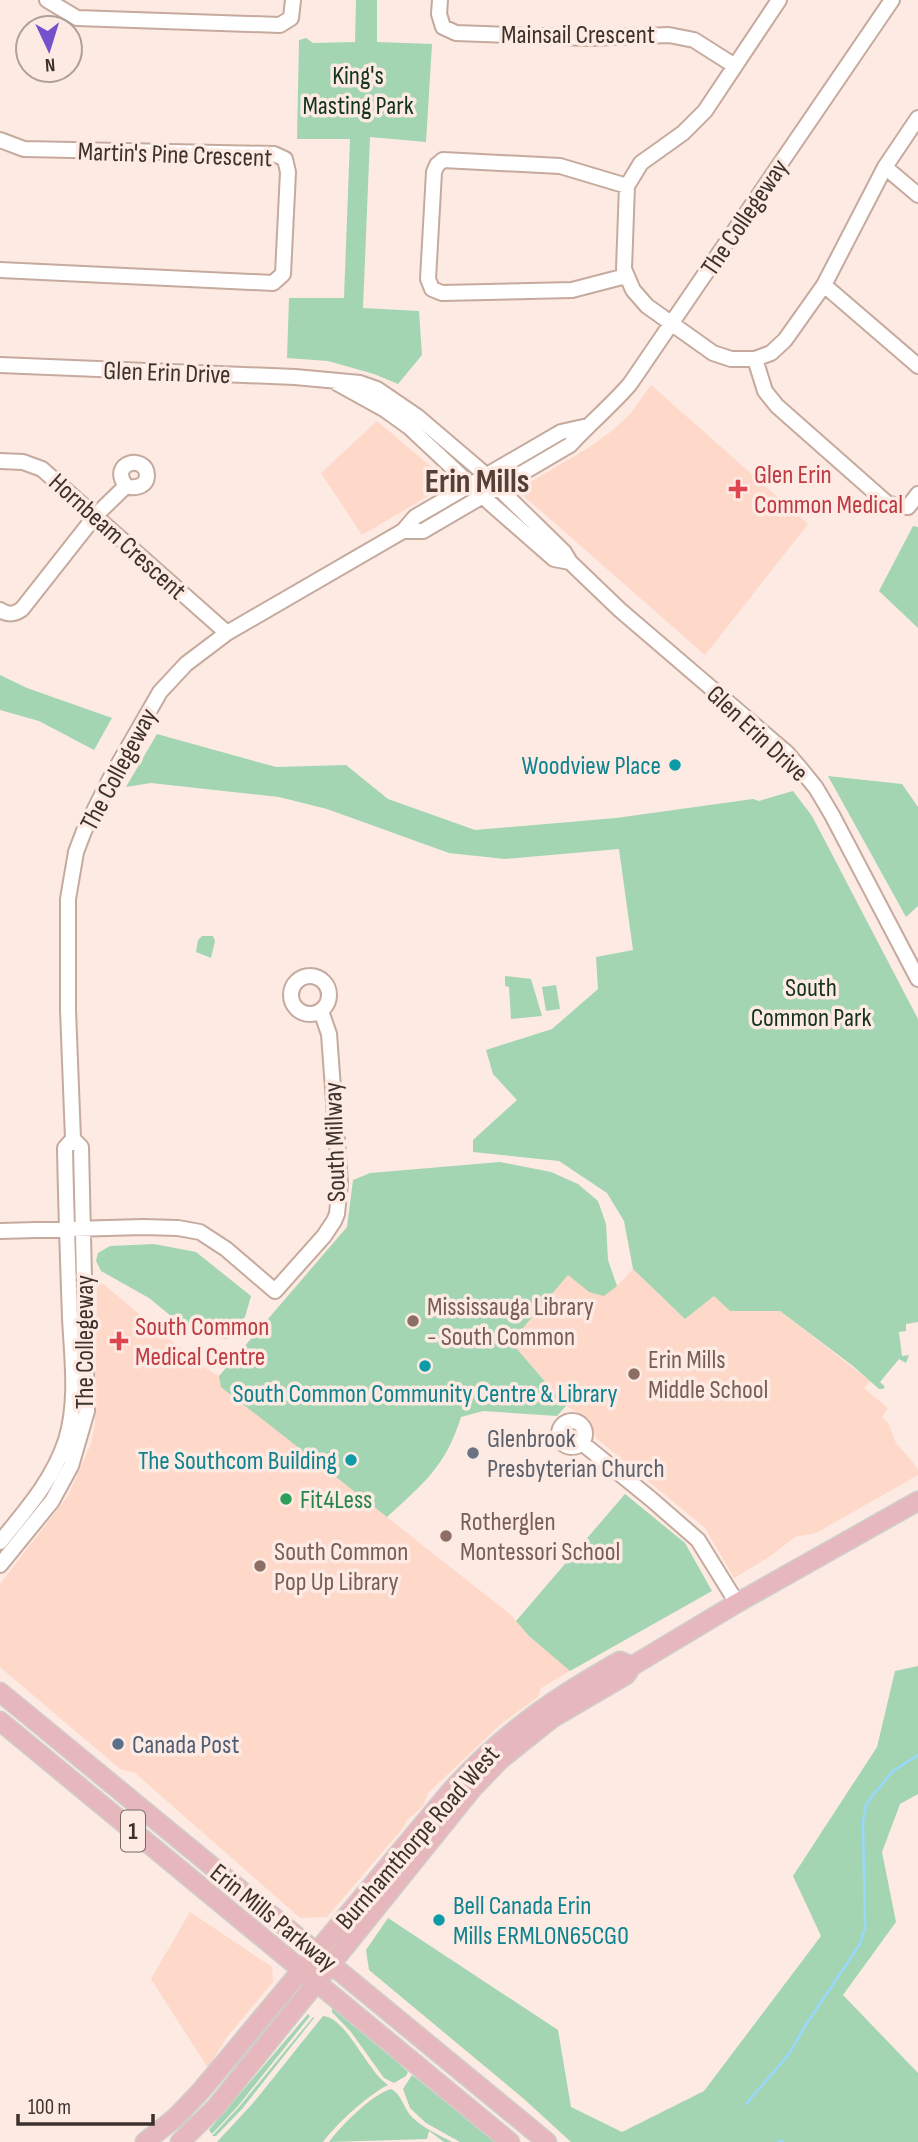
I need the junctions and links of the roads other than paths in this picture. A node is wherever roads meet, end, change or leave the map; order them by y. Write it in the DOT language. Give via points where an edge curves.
graph roads {
  1 [pos="47,0"];
  2 [pos="293,0"];
  3 [pos="440,0"];
  4 [pos="779,0"];
  5 [pos="892,0"];
  6 [pos="735,66"];
  7 [pos="918,118"];
  8 [pos="0,140"];
  9 [pos="884,167"];
  10 [pos="627,186"];
  11 [pos="918,195"];
  12 [pos="0,270"];
  13 [pos="626,276"];
  14 [pos="824,285"];
  15 [pos="672,323"];
  16 [pos="755,359"];
  17 [pos="0,365"];
  18 [pos="918,366"];
  19 [pos="334,382"];
  20 [pos="587,426"];
  21 [pos="0,461"];
  22 [pos="486,476"];
  23 [pos="470,485"];
  24 [pos="126,486"];
  25 [pos="498,487"];
  26 [pos="918,494"];
  27 [pos="482,496"];
  28 [pos="96,515"];
  29 [pos="403,531"];
  30 [pos="570,562"];
  31 [pos="0,610"];
  32 [pos="227,633"];
  33 [pos="918,979"];
  34 [pos="321,1011"];
  35 [pos="73,1139"];
  36 [pos="83,1228"];
  37 [pos="67,1229"];
  38 [pos="0,1231"];
  39 [pos="582,1443"];
  40 [pos="918,1501"];
  41 [pos="0,1542"];
  42 [pos="0,1565"];
  43 [pos="737,1603"];
  44 [pos="632,1666"];
  45 [pos="0,1692"];
  46 [pos="0,1721"];
  47 [pos="317,1952"];
  48 [pos="331,1964"];
  49 [pos="302,1970"];
  50 [pos="316,1982"];
  51 [pos="145,2142"];
  52 [pos="180,2142"];
  53 [pos="510,2142"];
  54 [pos="547,2142"];
  1 -- 2 [label="street" via="77,19 280,25 291,18"];
  3 -- 6 [label="street, Mainsail Crescent" via="443,27 456,33 588,38 669,35 694,40"];
  4 -- 6 [label="street"];
  5 -- 15 [label="street, The Collegeway"];
  6 -- 10 [label="street" via="695,122 642,163"];
  7 -- 9 [label="street"];
  8 -- 12 [label="street, Martin's Pine Crescent" via="23,149 274,154 285,159 288,172 283,274 273,283"];
  9 -- 11 [label="street"];
  9 -- 14 [label="street"];
  10 -- 13 [label="street"];
  10 -- 13 [label="street" via="560,166 443,160 434,172 428,279 432,289 443,293 572,290"];
  13 -- 15 [label="street" via="642,302"];
  14 -- 16 [label="street" via="785,340"];
  14 -- 18 [label="street"];
  15 -- 16 [label="street" via="713,353"];
  15 -- 20 [label="street, The Collegeway" via="630,384"];
  16 -- 26 [label="street" via="765,391 777,406 888,504 908,507"];
  17 -- 19 [label="street, Glen Erin Drive"];
  19 -- 22 [label="street, Glen Erin Drive" via="377,389 418,417"];
  19 -- 23 [label="street, Glen Erin Drive" via="408,427"];
  20 -- 22 [label="street, The Collegeway" via="561,432"];
  20 -- 25 [label="street, The Collegeway" via="570,444"];
  21 -- 28 [label="street, Hornbeam Crescent" via="42,469"];
  22 -- 23 [label="street, The Collegeway"];
  22 -- 25 [label="street, Glen Erin Drive"];
  23 -- 27 [label="street, Glen Erin Drive"];
  23 -- 29 [label="street, The Collegeway" via="415,517"];
  24 -- 28 [label="street"];
  25 -- 27 [label="street, The Collegeway"];
  25 -- 30 [label="street, Glen Erin Drive"];
  27 -- 29 [label="street, The Collegeway" via="423,531"];
  27 -- 30 [label="street, Glen Erin Drive" via="554,559"];
  28 -- 31 [label="street" via="22,609 16,614"];
  28 -- 32 [label="street, Hornbeam Crescent"];
  29 -- 32 [label="street, The Collegeway"];
  30 -- 33 [label="street, Glen Erin Drive" via="787,753 816,788"];
  32 -- 35 [label="street, The Collegeway" via="186,664 160,692 99,800 76,852 67,921"];
  34 -- 36 [label="street, South Millway" via="329,1034 340,1182 337,1214 324,1236 275,1291 200,1232 178,1227"];
  35 -- 36 [label="street, The Collegeway" via="81,1147"];
  35 -- 37 [label="street, The Collegeway" via="65,1148"];
  36 -- 37 [label="street, South Millway"];
  36 -- 42 [label="street, The Collegeway" via="88,1372 87,1411 80,1440 52,1501"];
  37 -- 38 [label="street, South Millway"];
  37 -- 41 [label="street, The Collegeway" via="71,1423 51,1476"];
  39 -- 43 [label="street" via="693,1535"];
  40 -- 43 [label="main road, Burnhamthorpe Road West"];
  43 -- 44 [label="main road, Burnhamthorpe Road West"];
  44 -- 47 [label="main road, Burnhamthorpe Road West" via="620,1661 584,1681 493,1747"];
  44 -- 48 [label="main road, Burnhamthorpe Road West" via="626,1675 551,1719 491,1770"];
  45 -- 47 [label="main road, Erin Mills Parkway / 1"];
  46 -- 49 [label="main road, Erin Mills Parkway / 1"];
  47 -- 48 [label="main road, Erin Mills Parkway / 1"];
  47 -- 49 [label="main road, Burnhamthorpe Road West"];
  48 -- 50 [label="main road, Burnhamthorpe Road West"];
  48 -- 54 [label="main road, Erin Mills Parkway / 1"];
  49 -- 50 [label="main road, Erin Mills Parkway / 1"];
  49 -- 51 [label="main road, Burnhamthorpe Road West" via="200,2092"];
  50 -- 52 [label="main road, Burnhamthorpe Road West" via="216,2107"];
  50 -- 53 [label="main road, Erin Mills Parkway / 1"];
}
